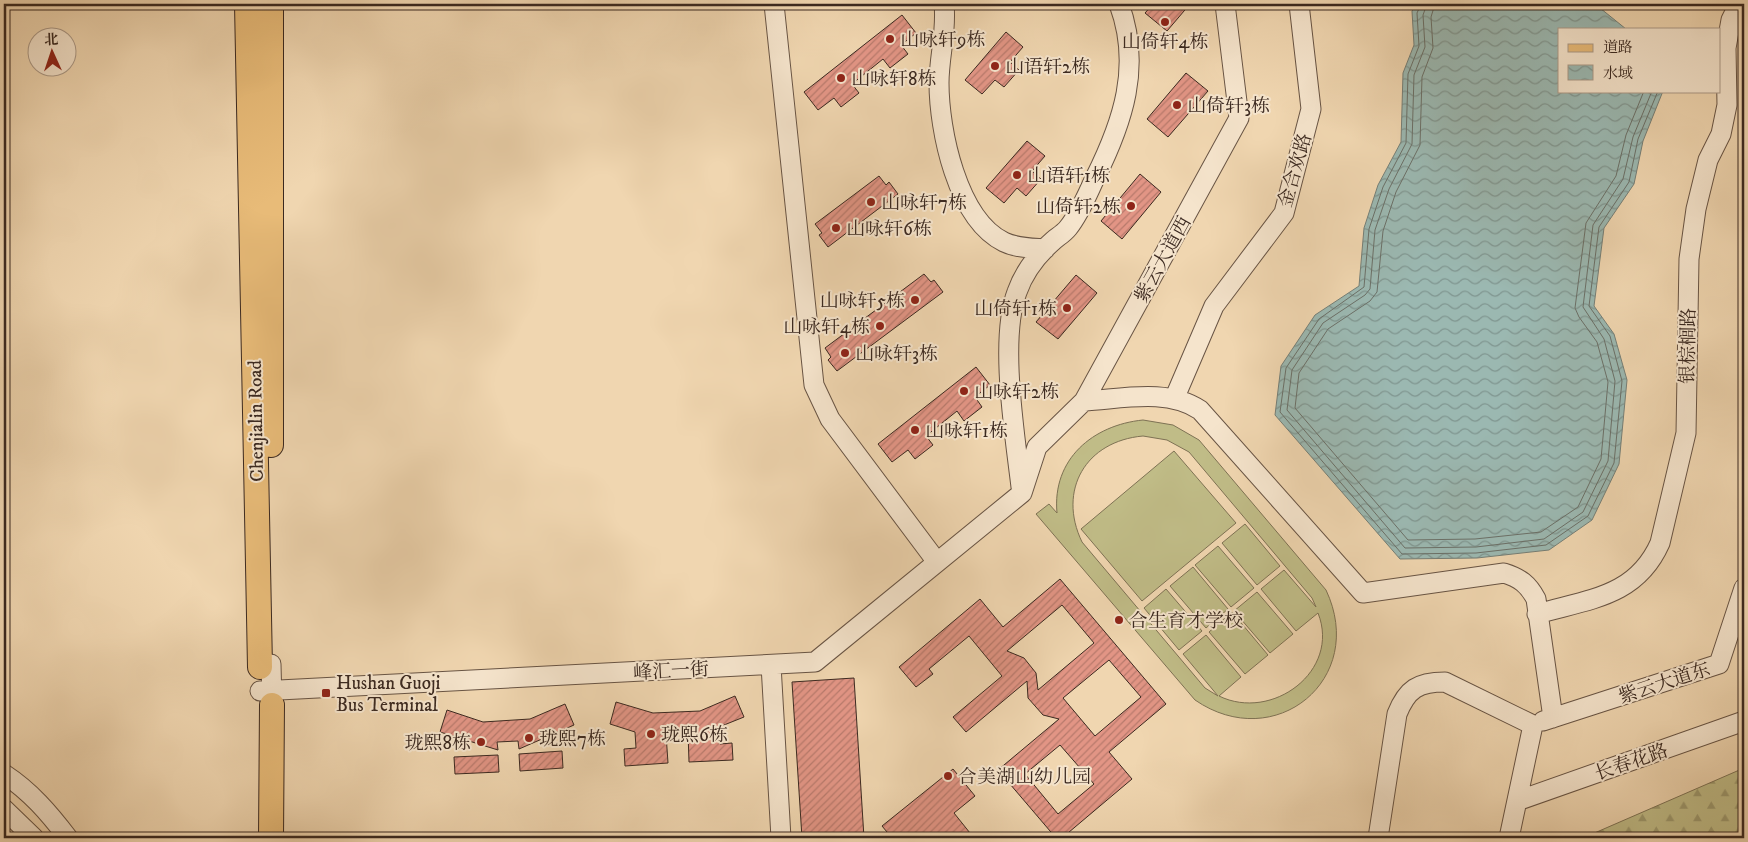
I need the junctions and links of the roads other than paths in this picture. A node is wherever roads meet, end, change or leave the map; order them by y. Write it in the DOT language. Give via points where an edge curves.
graph roads {
  1 [pos="247,4"];
  2 [pos="271,4"];
  3 [pos="774,4"];
  4 [pos="944,4"];
  5 [pos="1119,4"];
  6 [pos="1225,4"];
  7 [pos="1299,4"];
  8 [pos="1739,4"];
  9 [pos="1044,249"];
  10 [pos="1174,397"];
  11 [pos="1084,401"];
  12 [pos="1022,494"];
  13 [pos="937,562"];
  14 [pos="1744,588"];
  15 [pos="1537,614"];
  16 [pos="771,665"];
  17 [pos="265,666"];
  18 [pos="266,698"];
  19 [pos="1553,718"];
  20 [pos="1744,721"];
  21 [pos="1533,725"];
  22 [pos="4,774"];
  23 [pos="1517,801"];
  24 [pos="4,808"];
  25 [pos="34,838"];
  26 [pos="68,838"];
  27 [pos="258,838"];
  28 [pos="271,838"];
  29 [pos="781,838"];
  30 [pos="1378,838"];
  31 [pos="1509,838"];
  1 -- 17 [label="main road, Chenjialin Road"];
  2 -- 17 [label="main road, Chenjialin Road"];
  3 -- 13 [label="street" via="814,385 830,419"];
  4 -- 9 [label="street" via="946,19 939,81 940,118 947,154 960,189 990,233 1004,242"];
  5 -- 9 [label="street" via="1128,45 1129,77 1124,110 1114,141 1076,217 1067,230"];
  6 -- 11 [label="street, 紫云大道西" via="1240,118"];
  7 -- 10 [label="street, 金合欢路" via="1311,109 1284,213 1214,306"];
  8 -- 15 [label="street, 银棕榈路" via="1731,20 1726,48 1727,105 1721,134 1708,160 1696,209 1689,259 1686,433 1660,543 1653,560 1627,585"];
  9 -- 12 [label="street" via="1017,292 1008,333"];
  10 -- 11 [label="street"];
  10 -- 15 [label="street" via="1200,410 1363,593 1504,573 1529,587 1536,599"];
  11 -- 12 [label="street, 紫云大道西" via="1037,447"];
  12 -- 13 [label="street, 峰汇一街"];
  13 -- 16 [label="street, 峰汇一街" via="815,662"];
  14 -- 19 [label="street, 紫云大道东" via="1719,664"];
  15 -- 19 [label="street"];
  16 -- 18 [label="street, 峰汇一街"];
  16 -- 29 [label="street"];
  17 -- 18 [label="street, Chenjialin Road"];
  18 -- 27 [label="main road, Chenjialin Road"];
  18 -- 28 [label="main road, Chenjialin Road"];
  19 -- 21 [label="street, 紫云大道东"];
  20 -- 23 [label="street, 长春花路"];
  21 -- 23 [label="street"];
  21 -- 30 [label="street" via="1445,682 1429,682 1414,688 1403,700 1397,714"];
  22 -- 26 [label="street" via="41,805"];
  23 -- 31 [label="street"];
  24 -- 25 [label="street"];
}
